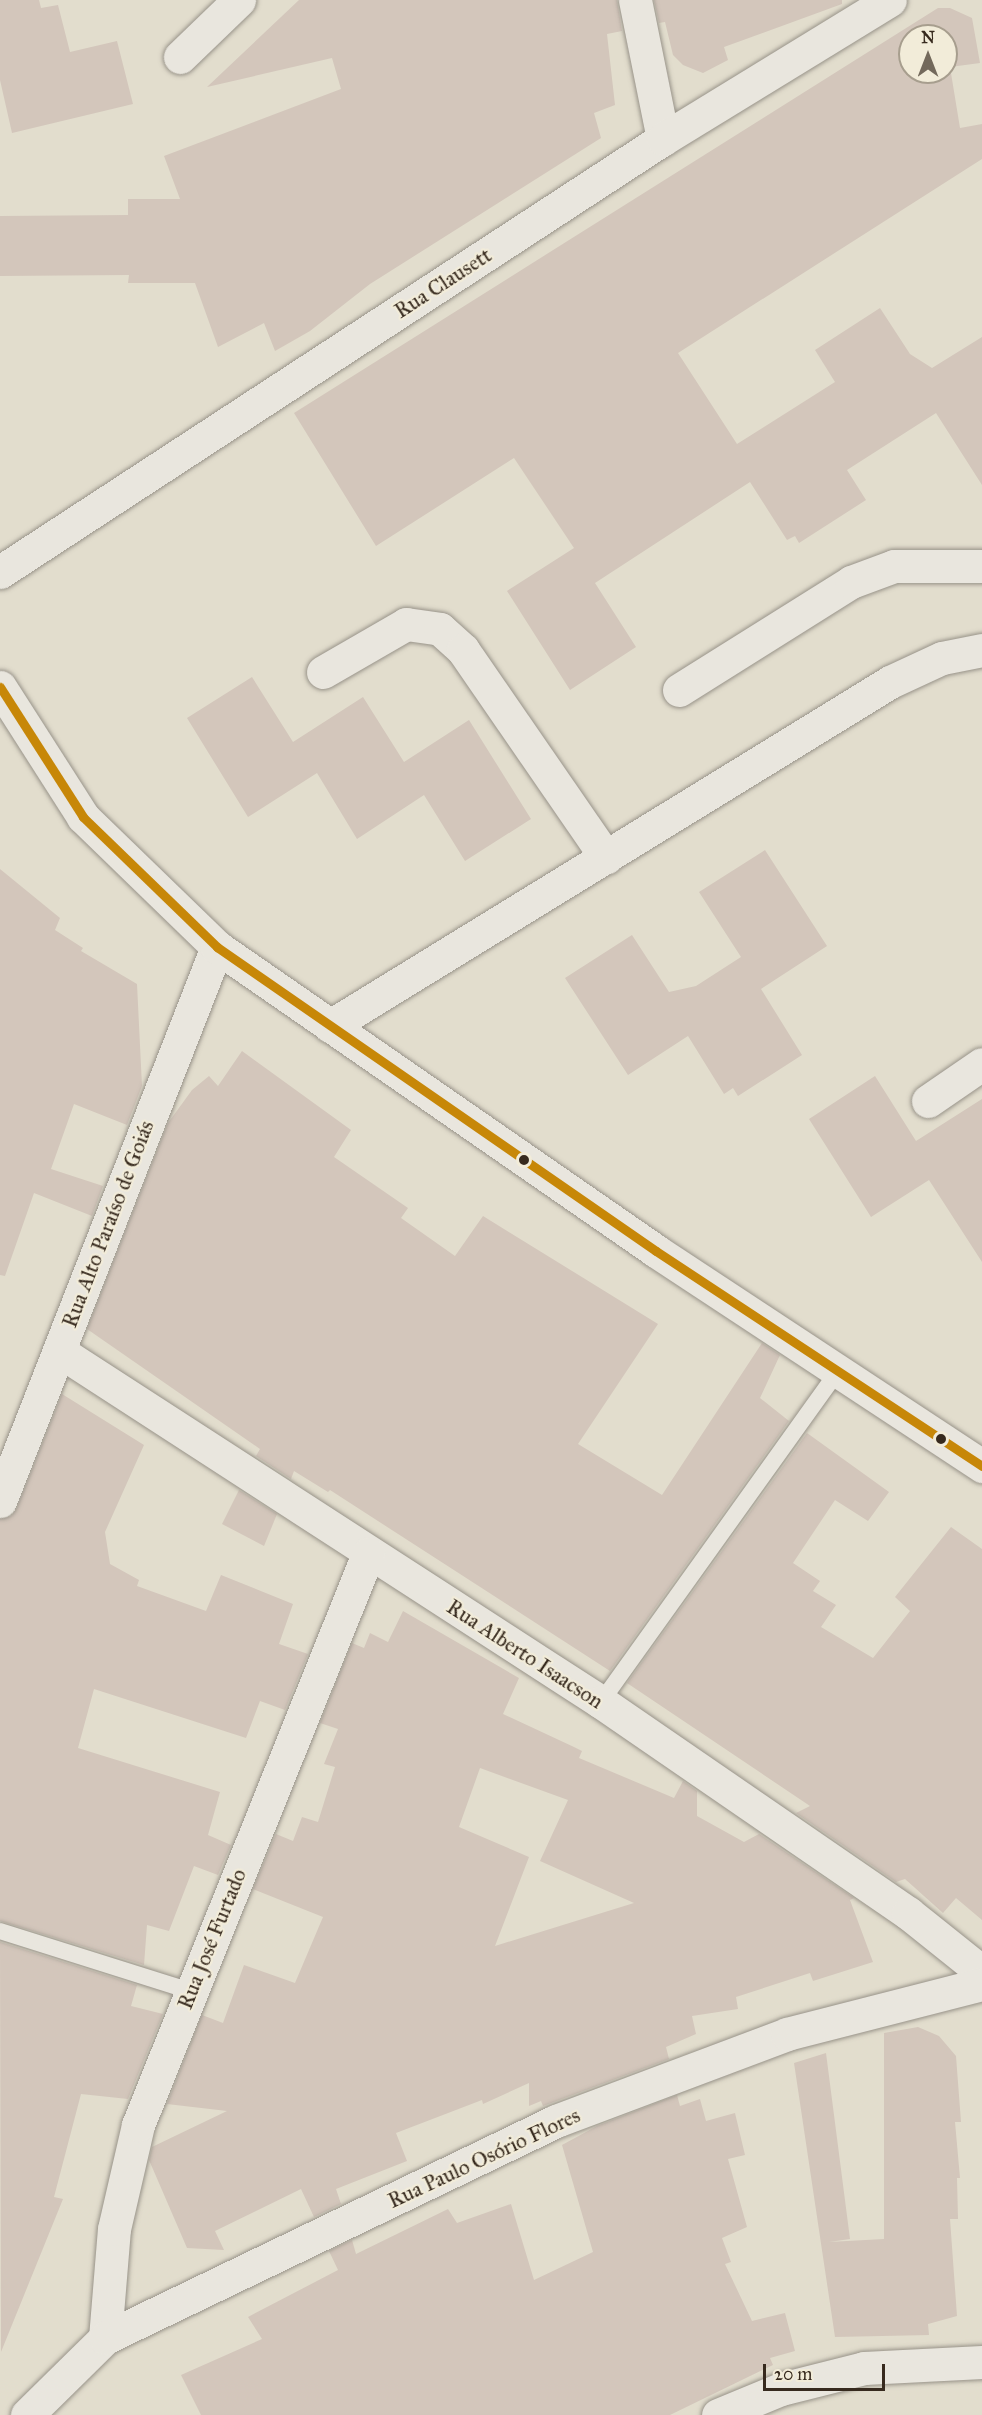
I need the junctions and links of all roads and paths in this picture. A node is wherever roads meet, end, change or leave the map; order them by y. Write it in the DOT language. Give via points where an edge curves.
graph roads {
  1 [pos="239,0"];
  2 [pos="635,0"];
  3 [pos="890,0"];
  4 [pos="180,57"];
  5 [pos="663,140"];
  6 [pos="982,566"];
  7 [pos="0,572"];
  8 [pos="982,650"];
  9 [pos="323,672"];
  10 [pos="0,687"];
  11 [pos="679,690"];
  12 [pos="606,857"];
  13 [pos="217,947"];
  14 [pos="330,1026"];
  15 [pos="982,1064"];
  16 [pos="928,1101"];
  17 [pos="59,1351"];
  18 [pos="838,1371"];
  19 [pos="982,1466"];
  20 [pos="0,1501"];
  21 [pos="368,1554"];
  22 [pos="602,1702"];
  23 [pos="0,1931"];
  24 [pos="982,1972"];
  25 [pos="982,1984"];
  26 [pos="190,1991"];
  27 [pos="105,2338"];
  28 [pos="982,2362"];
  29 [pos="27,2415"];
  30 [pos="718,2415"];
  1 -- 4 [label="street"];
  2 -- 5 [label="street"];
  3 -- 5 [label="street, Rua Clausett"];
  5 -- 7 [label="street, Rua Clausett"];
  6 -- 11 [label="street" via="894,566 851,582"];
  8 -- 12 [label="street" via="942,658 890,682"];
  9 -- 12 [label="street" via="406,624 440,629 463,650"];
  10 -- 13 [label="street" via="83,817"];
  12 -- 14 [label="street"];
  13 -- 14 [label="street"];
  13 -- 17 [label="street, Rua Alto Paraíso de Goiás"];
  14 -- 18 [label="street"];
  15 -- 16 [label="street"];
  17 -- 20 [label="street, Rua Alto Paraíso de Goiás"];
  17 -- 21 [label="street, Rua Alberto Isaacson"];
  18 -- 19 [label="street"];
  18 -- 22 [label="lane"];
  21 -- 22 [label="street, Rua Alberto Isaacson"];
  21 -- 26 [label="street, Rua José Furtado"];
  22 -- 24 [label="street, Rua Alberto Isaacson" via="908,1913"];
  23 -- 26 [label="lane"];
  25 -- 27 [label="street, Rua Paulo Osório Flores" via="788,2034 556,2121"];
  26 -- 27 [label="street, Rua José Furtado" via="138,2125 125,2172 114,2229"];
  27 -- 29 [label="street, Rua Paulo Osório Flores"];
  28 -- 30 [label="street" via="864,2368 781,2389"];
}
